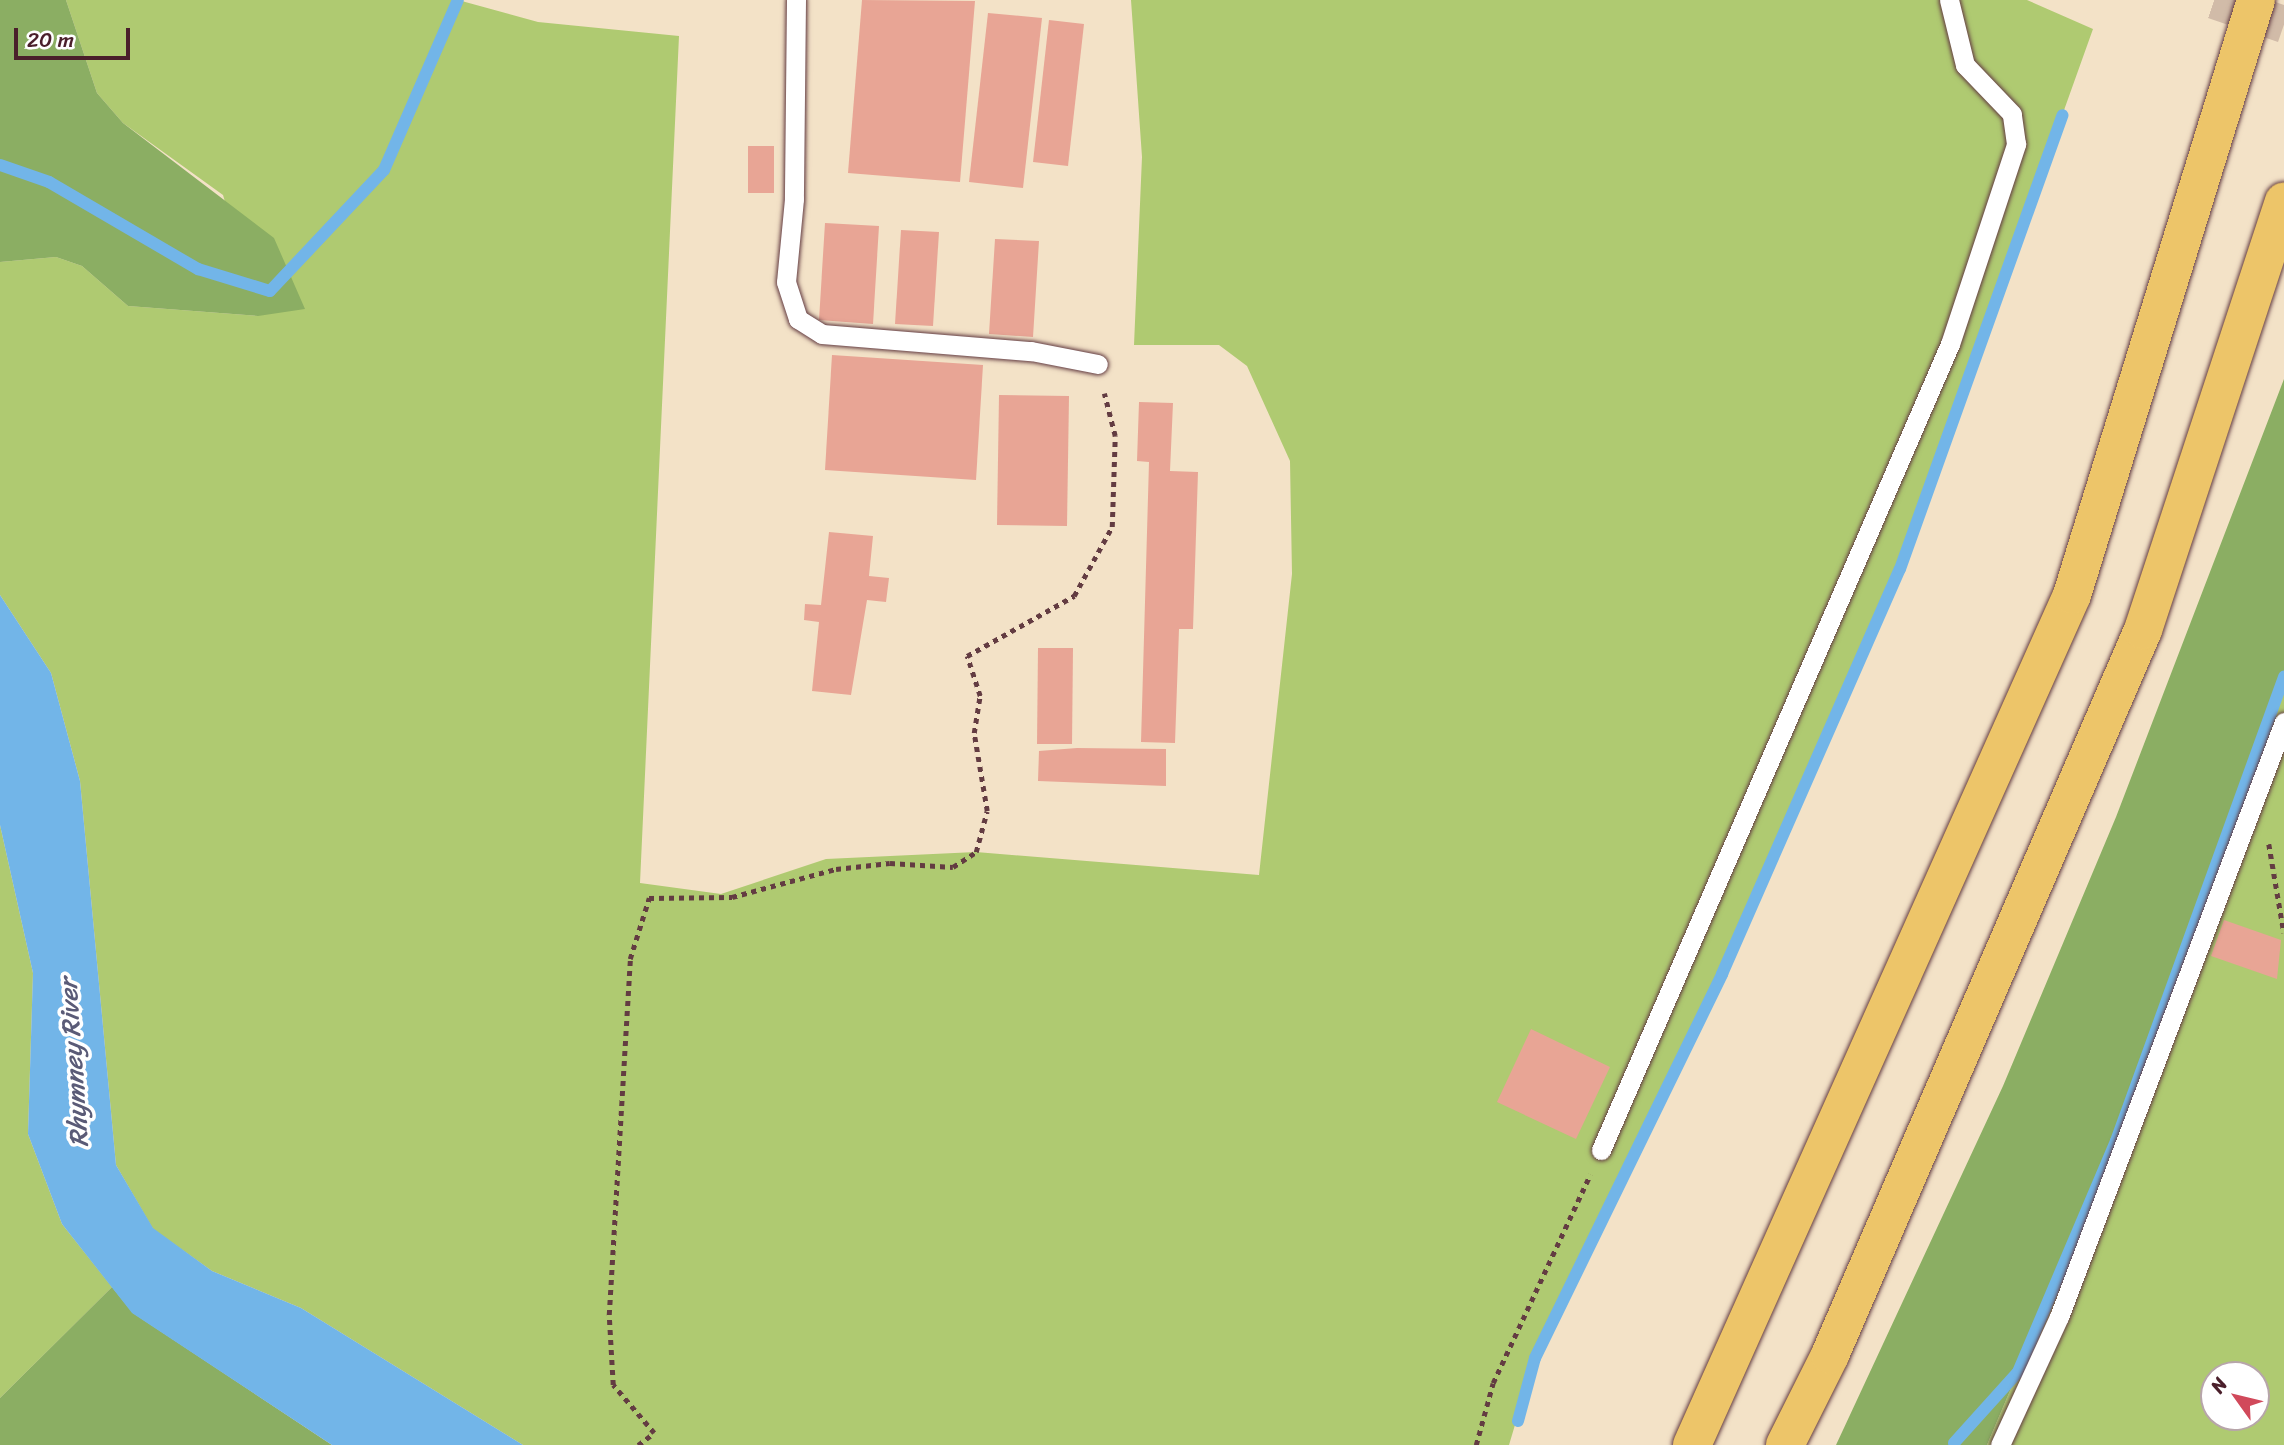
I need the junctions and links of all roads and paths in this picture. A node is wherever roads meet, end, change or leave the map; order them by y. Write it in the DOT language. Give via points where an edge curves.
graph roads {
  1 [pos="796,0"];
  2 [pos="1949,0"];
  3 [pos="2256,0"];
  4 [pos="2284,202"];
  5 [pos="1098,364"];
  6 [pos="2284,722"];
  7 [pos="2252,814"];
  8 [pos="2284,933"];
  9 [pos="1601,1150"];
  10 [pos="1695,1438"];
  11 [pos="638,1445"];
  12 [pos="1476,1445"];
  13 [pos="1785,1445"];
  14 [pos="2000,1445"];
  1 -- 5 [label="lane" via="794,199 786,282 798,318 822,334 1031,351"];
  2 -- 9 [label="lane" via="1965,65 2012,114 2016,144 1950,344"];
  3 -- 10 [label="highway" via="2072,595"];
  4 -- 13 [label="highway" via="2143,630 1830,1355"];
  5 -- 11 [label="path" via="1115,436 1112,527 1074,596 967,656 980,696 974,733 987,811 976,852 953,867 836,869 733,897 649,898 630,958 609,1315 613,1385 654,1433"];
  6 -- 7 [label="lane"];
  7 -- 8 [label="path" via="2266,822"];
  7 -- 14 [label="lane" via="2059,1317"];
  9 -- 12 [label="path" via="1493,1383"];
}
